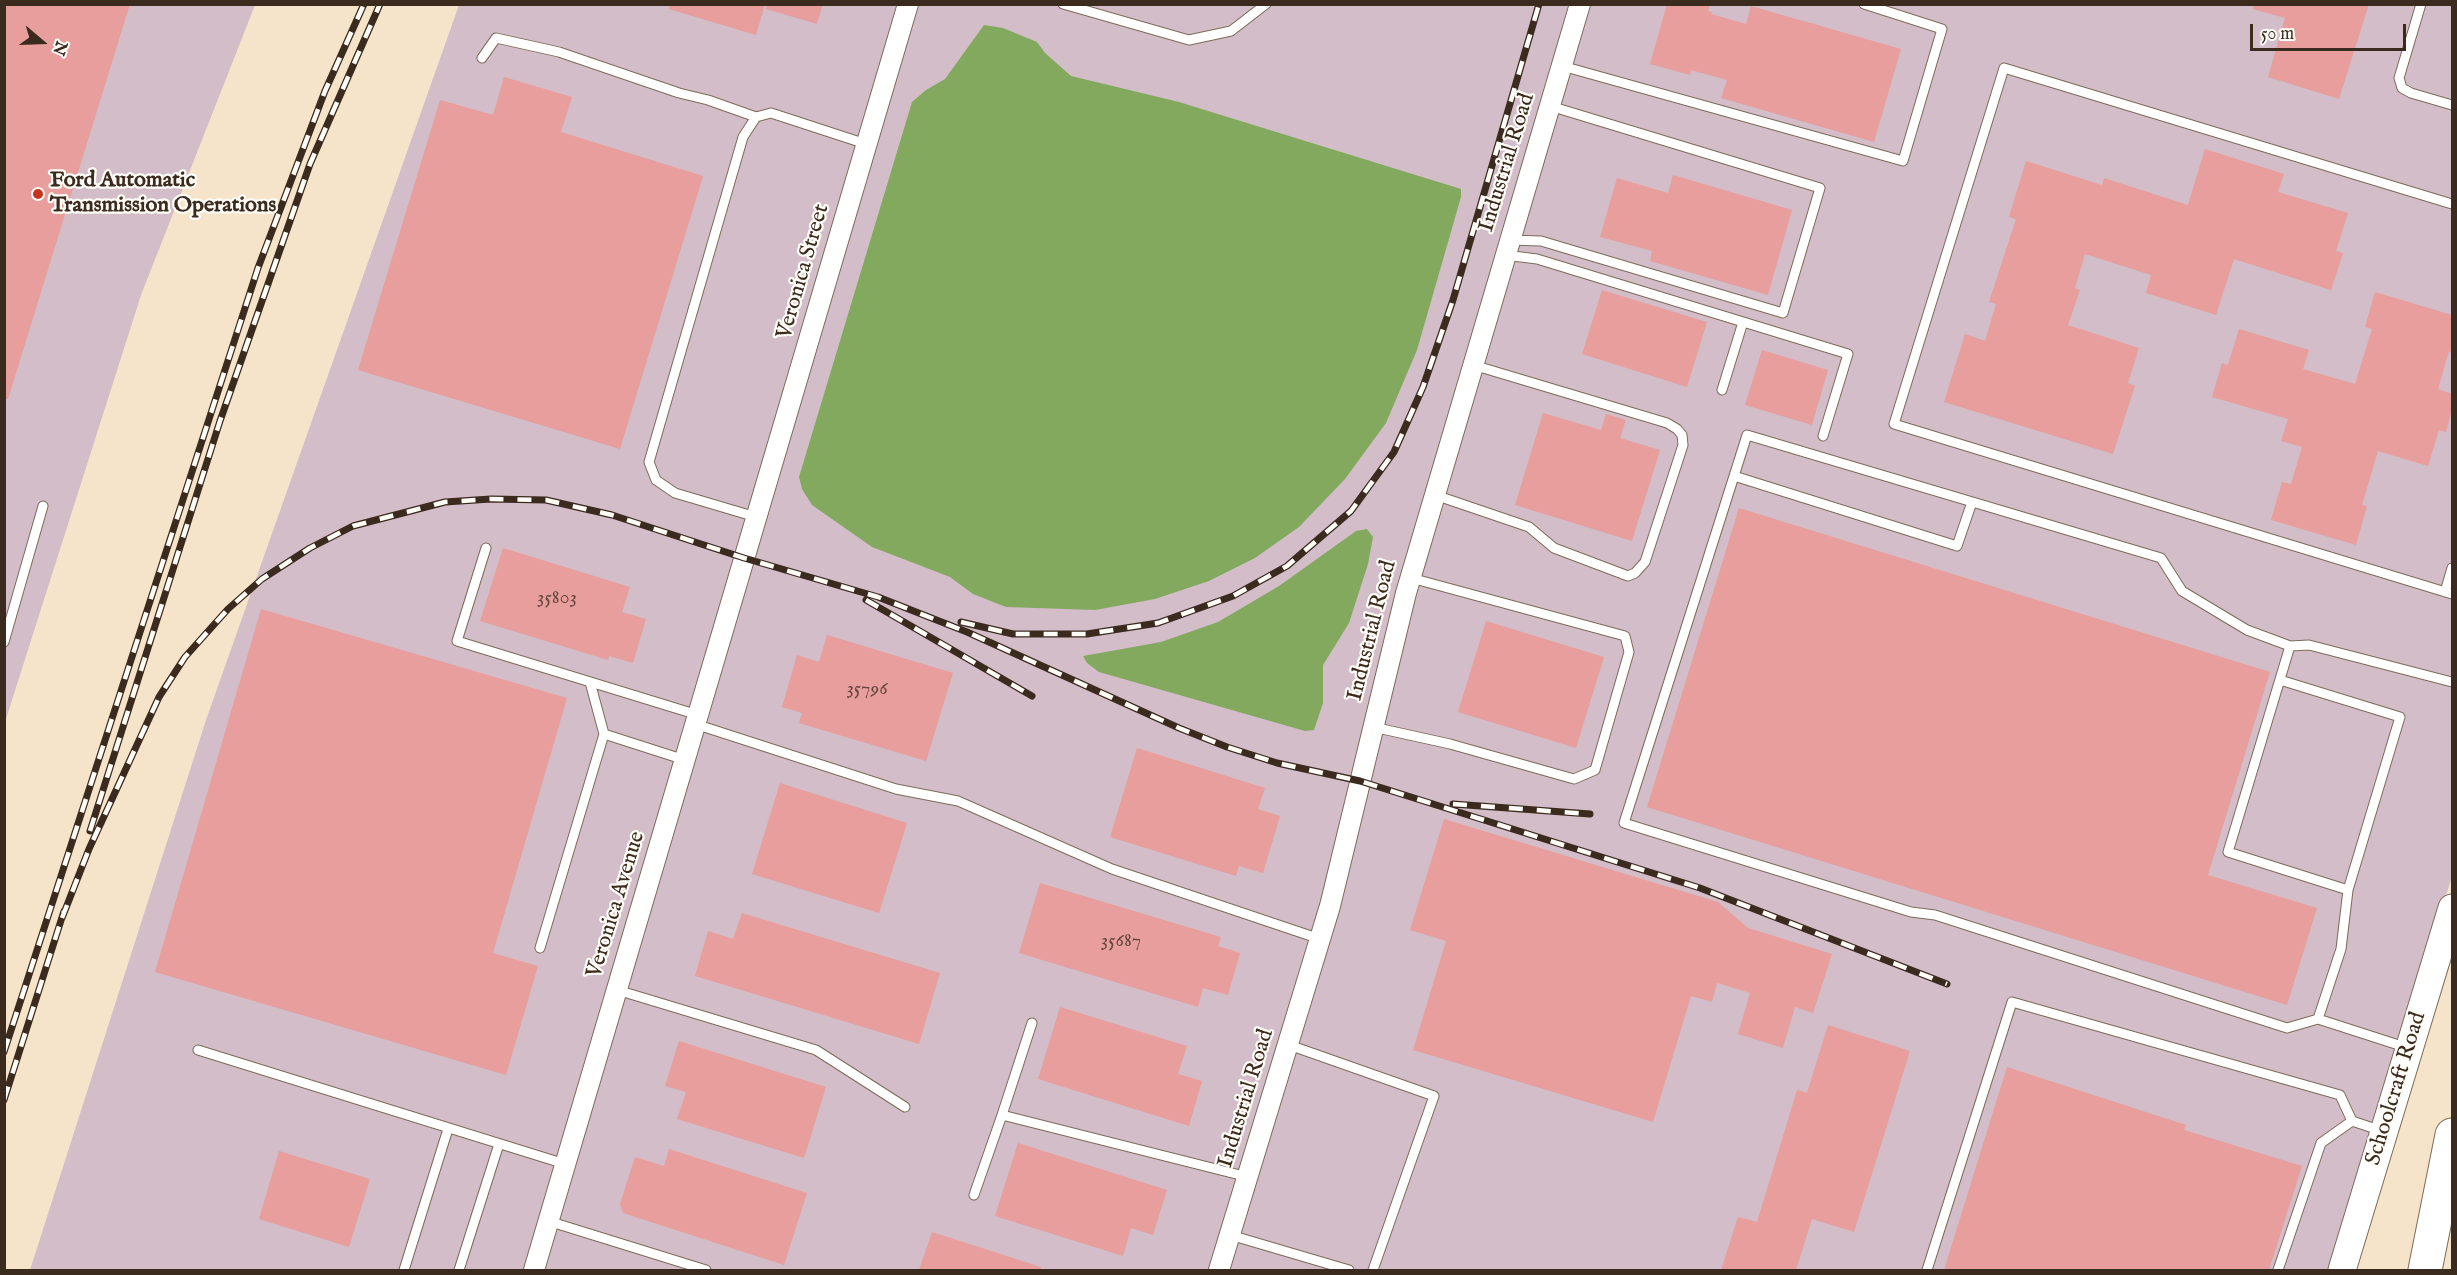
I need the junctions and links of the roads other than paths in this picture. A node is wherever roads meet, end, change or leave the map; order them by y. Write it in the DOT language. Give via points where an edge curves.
graph roads {
  1 [pos="908,4"];
  2 [pos="1063,4"];
  3 [pos="1266,4"];
  4 [pos="1580,4"];
  5 [pos="1863,4"];
  6 [pos="2421,4"];
  7 [pos="482,58"];
  8 [pos="1562,66"];
  9 [pos="2452,105"];
  10 [pos="1550,106"];
  11 [pos="756,117"];
  12 [pos="866,144"];
  13 [pos="2452,204"];
  14 [pos="1508,248"];
  15 [pos="1743,322"];
  16 [pos="1473,365"];
  17 [pos="1722,390"];
  18 [pos="1823,436"];
  19 [pos="1734,476"];
  20 [pos="1435,495"];
  21 [pos="1972,502"];
  22 [pos="43,506"];
  23 [pos="756,518"];
  24 [pos="486,548"];
  25 [pos="746,553"];
  26 [pos="2452,568"];
  27 [pos="1411,578"];
  28 [pos="2449,593"];
  29 [pos="4,642"];
  30 [pos="2290,646"];
  31 [pos="2280,680"];
  32 [pos="590,682"];
  33 [pos="2452,682"];
  34 [pos="697,720"];
  35 [pos="1374,727"];
  36 [pos="604,734"];
  37 [pos="685,760"];
  38 [pos="2348,890"];
  39 [pos="2452,908"];
  40 [pos="1320,939"];
  41 [pos="540,948"];
  42 [pos="616,990"];
  43 [pos="2318,1019"];
  44 [pos="1032,1023"];
  45 [pos="1288,1045"];
  46 [pos="2410,1048"];
  47 [pos="198,1050"];
  48 [pos="905,1107"];
  49 [pos="1002,1115"];
  50 [pos="2352,1121"];
  51 [pos="448,1129"];
  52 [pos="2384,1131"];
  53 [pos="2452,1135"];
  54 [pos="499,1144"];
  55 [pos="565,1164"];
  56 [pos="1248,1177"];
  57 [pos="974,1195"];
  58 [pos="548,1221"];
  59 [pos="2452,1229"];
  60 [pos="1230,1235"];
  61 [pos="404,1270"];
  62 [pos="459,1270"];
  63 [pos="534,1270"];
  64 [pos="706,1270"];
  65 [pos="1219,1270"];
  66 [pos="1349,1270"];
  67 [pos="1373,1270"];
  68 [pos="1927,1270"];
  69 [pos="2278,1270"];
  70 [pos="2342,1270"];
  71 [pos="2425,1270"];
  72 [pos="2440,1270"];
  1 -- 12 [label="street, Veronica Street"];
  2 -- 3 [label="lane" via="1189,40 1231,31"];
  4 -- 8 [label="street, Industrial Road"];
  5 -- 8 [label="lane" via="1942,29 1903,161"];
  6 -- 9 [label="lane" via="2399,78 2402,88"];
  7 -- 11 [label="lane" via="496,38 559,52"];
  8 -- 10 [label="street, Industrial Road"];
  10 -- 14 [label="street, Industrial Road"];
  10 -- 14 [label="lane" via="1820,188 1783,313 1541,241"];
  11 -- 12 [label="lane" via="771,114"];
  11 -- 23 [label="lane" via="743,137 649,462 656,480 675,494"];
  12 -- 23 [label="street, Veronica Street"];
  13 -- 28 [label="lane" via="2004,68 1894,424"];
  14 -- 15 [label="lane"];
  14 -- 16 [label="street, Industrial Road"];
  15 -- 17 [label="lane"];
  15 -- 18 [label="lane" via="1848,354"];
  16 -- 20 [label="street, Industrial Road"];
  16 -- 20 [label="lane" via="1667,423 1682,435 1683,445 1645,562 1628,576 1554,548 1529,527"];
  19 -- 21 [label="lane" via="1747,435"];
  19 -- 21 [label="lane" via="1957,546"];
  19 -- 43 [label="lane" via="1624,823 1911,912 1935,915 2287,1028"];
  20 -- 27 [label="street, Industrial Road"];
  21 -- 30 [label="lane" via="2161,558 2182,591 2247,630"];
  22 -- 29 [label="lane"];
  23 -- 25 [label="street, Veronica Street"];
  24 -- 32 [label="lane" via="457,641"];
  25 -- 34 [label="street, Veronica Avenue"];
  26 -- 28 [label="lane"];
  27 -- 35 [label="street, Industrial Road"];
  27 -- 35 [label="lane" via="1624,636 1629,652 1595,770 1574,779"];
  30 -- 31 [label="lane"];
  30 -- 33 [label="lane" via="2309,645"];
  31 -- 38 [label="lane" via="2228,852"];
  31 -- 38 [label="lane" via="2400,717"];
  32 -- 34 [label="lane"];
  32 -- 36 [label="lane"];
  34 -- 37 [label="street, Veronica Avenue"];
  34 -- 40 [label="lane" via="897,789 958,801 1112,869"];
  35 -- 40 [label="street, Industrial Road"];
  36 -- 37 [label="lane"];
  36 -- 41 [label="lane"];
  37 -- 42 [label="street, Veronica Avenue"];
  38 -- 43 [label="lane" via="2341,949"];
  39 -- 46 [label="main road, Schoolcraft Road"];
  40 -- 45 [label="street, Industrial Road"];
  42 -- 48 [label="lane" via="816,1050"];
  42 -- 55 [label="street, Veronica Avenue"];
  43 -- 46 [label="lane"];
  44 -- 49 [label="lane"];
  45 -- 56 [label="street, Industrial Road"];
  45 -- 67 [label="lane" via="1434,1096"];
  46 -- 52 [label="main road, Schoolcraft Road"];
  47 -- 51 [label="lane"];
  49 -- 56 [label="lane"];
  49 -- 57 [label="lane"];
  50 -- 52 [label="lane"];
  50 -- 68 [label="lane" via="2340,1095 2012,1002"];
  50 -- 69 [label="lane" via="2321,1143"];
  51 -- 54 [label="lane"];
  51 -- 61 [label="lane"];
  52 -- 70 [label="main road, Schoolcraft Road"];
  53 -- 71 [label="highway"];
  54 -- 55 [label="lane"];
  54 -- 62 [label="lane"];
  55 -- 58 [label="street, Veronica Avenue"];
  56 -- 60 [label="street, Industrial Road"];
  58 -- 63 [label="street, Veronica Avenue"];
  58 -- 64 [label="lane"];
  59 -- 72 [label="highway"];
  60 -- 65 [label="street, Industrial Road"];
  60 -- 66 [label="lane"];
}
